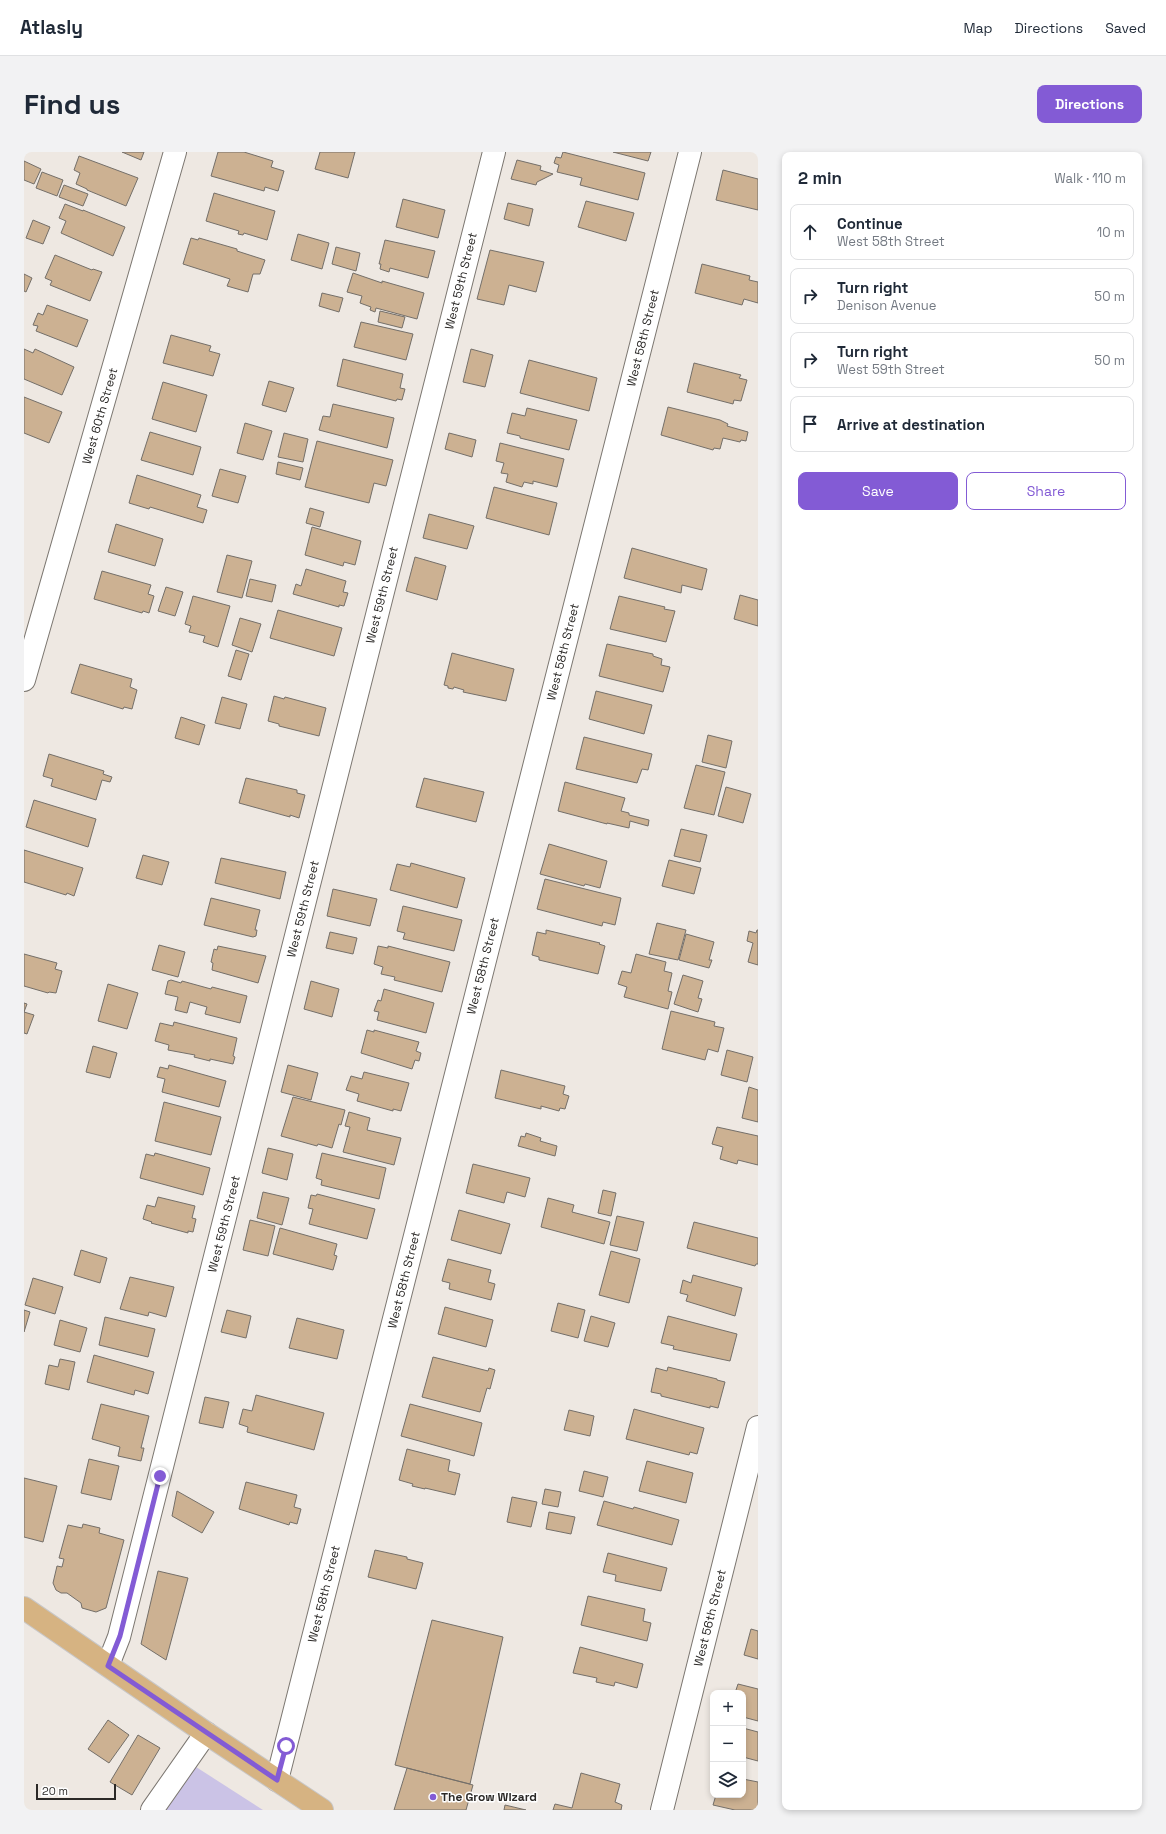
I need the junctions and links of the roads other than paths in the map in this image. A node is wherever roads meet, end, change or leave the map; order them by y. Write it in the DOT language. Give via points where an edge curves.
graph roads {
  1 [pos="175,152"];
  2 [pos="494,152"];
  3 [pos="690,152"];
  4 [pos="24,680"];
  5 [pos="758,1427"];
  6 [pos="24,1608"];
  7 [pos="108,1666"];
  8 [pos="206,1733"];
  9 [pos="277,1780"];
  10 [pos="152,1810"];
  11 [pos="322,1810"];
  12 [pos="662,1810"];
  1 -- 4 [label="street, West 60th Street"];
  2 -- 7 [label="street, West 59th Street" via="120,1636"];
  3 -- 9 [label="street, West 58th Street"];
  5 -- 12 [label="street, West 56th Street"];
  6 -- 7 [label="main road"];
  7 -- 8 [label="main road"];
  8 -- 9 [label="main road"];
  8 -- 10 [label="street"];
  9 -- 11 [label="main road"];
}
